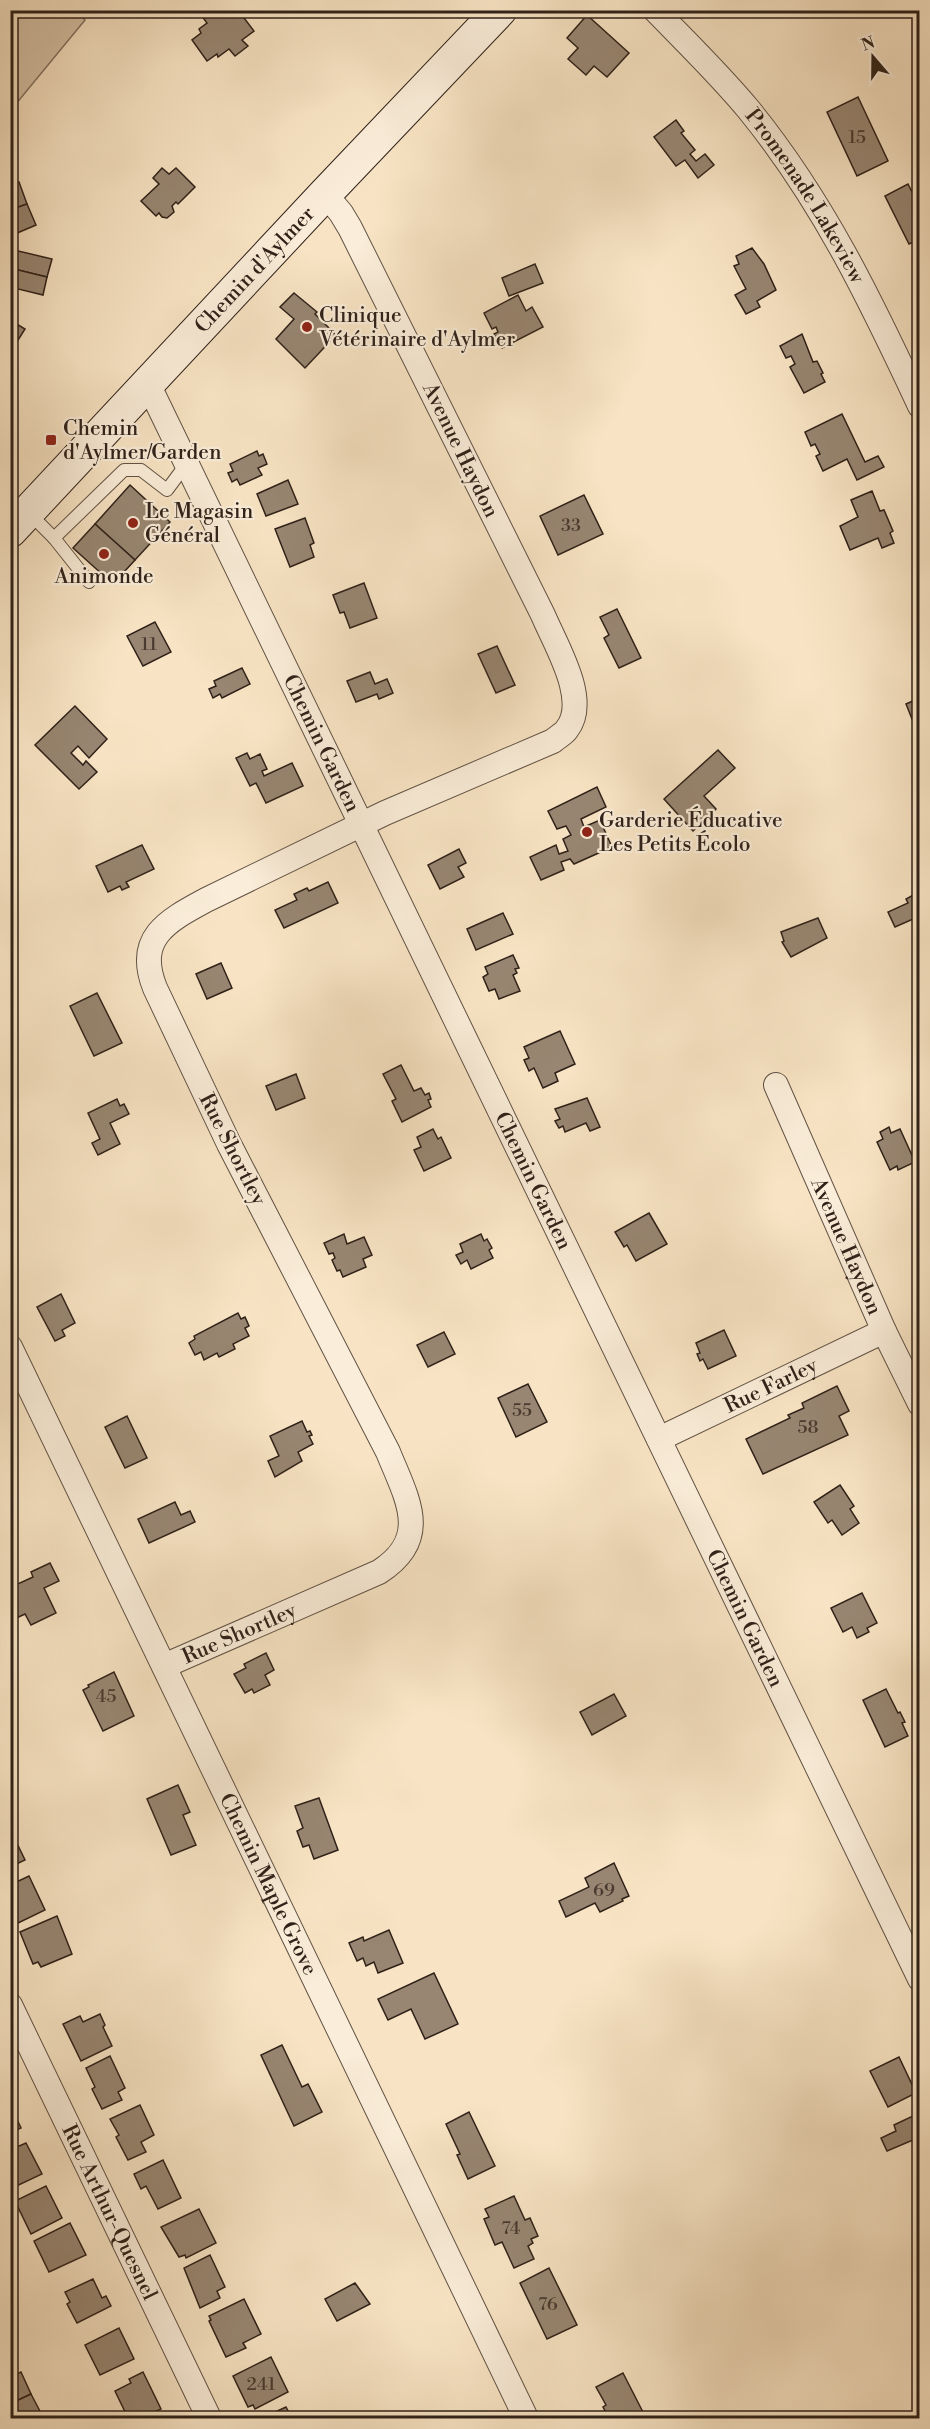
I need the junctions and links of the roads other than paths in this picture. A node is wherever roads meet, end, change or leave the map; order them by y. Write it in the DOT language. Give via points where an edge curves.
graph roads {
  1 [pos="500,10"];
  2 [pos="655,10"];
  3 [pos="325,194"];
  4 [pos="148,384"];
  5 [pos="920,406"];
  6 [pos="187,463"];
  7 [pos="19,521"];
  8 [pos="54,538"];
  9 [pos="89,582"];
  10 [pos="574,716"];
  11 [pos="362,825"];
  12 [pos="776,1085"];
  13 [pos="884,1331"];
  14 [pos="10,1347"];
  15 [pos="920,1404"];
  16 [pos="659,1439"];
  17 [pos="164,1666"];
  18 [pos="920,1979"];
  19 [pos="10,2005"];
  20 [pos="209,2418"];
  21 [pos="526,2418"];
  1 -- 3 [label="main road, Chemin d'Aylmer"];
  2 -- 5 [label="street, Promenade Lakeview" via="748,110 806,189 865,289"];
  3 -- 4 [label="main road, Chemin d'Aylmer"];
  3 -- 10 [label="street, Avenue Haydon" via="350,228 543,615 573,687"];
  4 -- 6 [label="street, Chemin Garden"];
  4 -- 7 [label="main road, Chemin d'Aylmer"];
  6 -- 8 [label="lane" via="167,490 141,470 124,470"];
  6 -- 11 [label="street, Chemin Garden"];
  7 -- 8 [label="lane"];
  8 -- 9 [label="lane"];
  10 -- 11 [label="street, Rue Shortley" via="567,730 553,741"];
  11 -- 16 [label="street, Chemin Garden"];
  11 -- 17 [label="street, Rue Shortley" via="183,912 154,937 148,962 155,988 229,1144 388,1452 407,1499 411,1535 395,1562 379,1572"];
  12 -- 13 [label="street, Avenue Haydon"];
  13 -- 15 [label="street, Avenue Haydon"];
  13 -- 16 [label="street, Rue Farley"];
  14 -- 17 [label="street, Chemin Maple Grove"];
  16 -- 18 [label="street, Chemin Garden"];
  17 -- 21 [label="street, Chemin Maple Grove"];
  19 -- 20 [label="street, Rue Arthur-Quesnel"];
}
